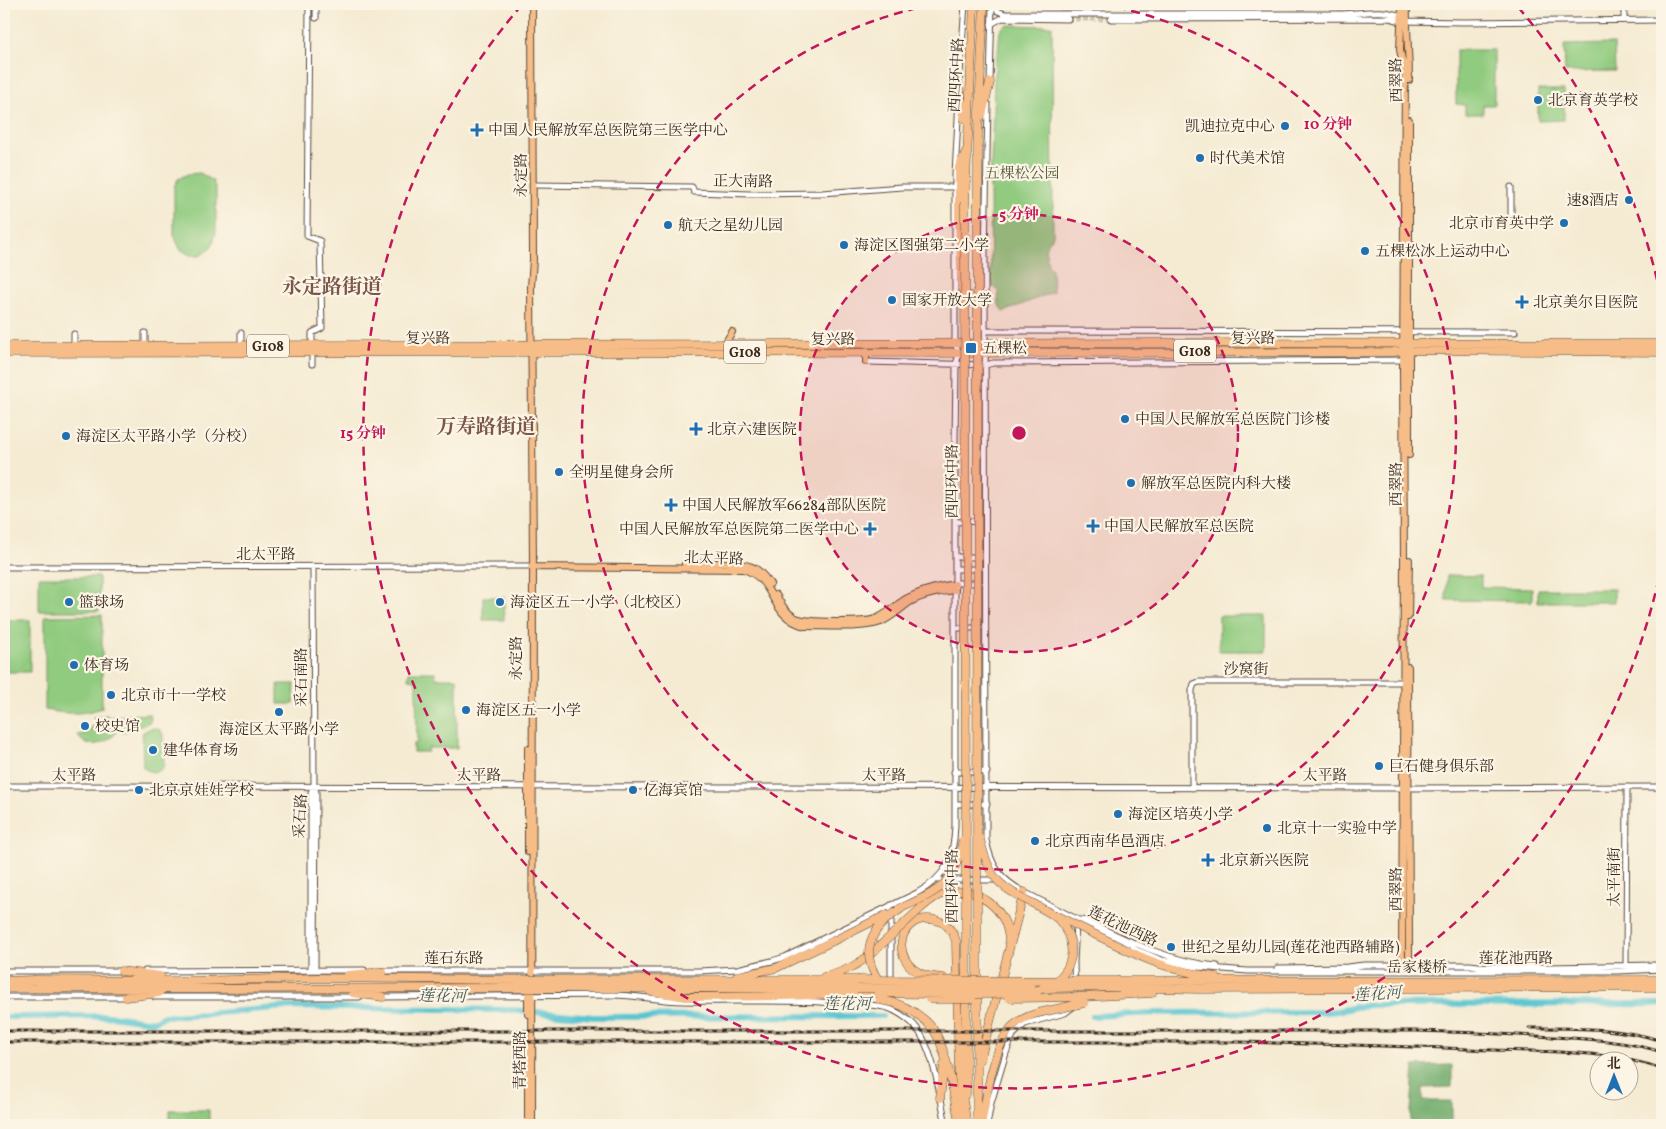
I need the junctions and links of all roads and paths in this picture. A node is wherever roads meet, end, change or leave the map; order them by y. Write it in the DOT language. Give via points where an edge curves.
graph roads {
  1 [pos="309,4"];
  2 [pos="316,4"];
  3 [pos="532,4"];
  4 [pos="964,4"];
  5 [pos="974,4"];
  6 [pos="984,4"];
  7 [pos="993,4"];
  8 [pos="1402,4"];
  9 [pos="1407,4"];
  10 [pos="1624,4"];
  11 [pos="316,18"];
  12 [pos="1068,19"];
  13 [pos="1110,19"];
  14 [pos="1403,19"];
  15 [pos="1624,20"];
  16 [pos="1662,20"];
  17 [pos="991,24"];
  18 [pos="990,82"];
  19 [pos="960,85"];
  20 [pos="978,134"];
  21 [pos="967,135"];
  22 [pos="966,150"];
  23 [pos="534,185"];
  24 [pos="955,187"];
  25 [pos="1511,188"];
  26 [pos="1511,224"];
  27 [pos="962,296"];
  28 [pos="986,296"];
  29 [pos="985,331"];
  30 [pos="732,332"];
  31 [pos="1407,332"];
  32 [pos="1515,332"];
  33 [pos="145,333"];
  34 [pos="241,333"];
  35 [pos="74,334"];
  36 [pos="958,344"];
  37 [pos="986,344"];
  38 [pos="1662,344"];
  39 [pos="724,345"];
  40 [pos="4,346"];
  41 [pos="74,346"];
  42 [pos="145,346"];
  43 [pos="241,346"];
  44 [pos="1406,348"];
  45 [pos="312,349"];
  46 [pos="531,350"];
  47 [pos="1662,352"];
  48 [pos="4,353"];
  49 [pos="866,353"];
  50 [pos="959,353"];
  51 [pos="986,353"];
  52 [pos="1403,360"];
  53 [pos="866,362"];
  54 [pos="312,364"];
  55 [pos="956,364"];
  56 [pos="986,365"];
  57 [pos="985,521"];
  58 [pos="955,522"];
  59 [pos="955,557"];
  60 [pos="985,557"];
  61 [pos="531,566"];
  62 [pos="4,567"];
  63 [pos="313,567"];
  64 [pos="985,568"];
  65 [pos="955,569"];
  66 [pos="985,583"];
  67 [pos="955,586"];
  68 [pos="955,628"];
  69 [pos="986,628"];
  70 [pos="1404,682"];
  71 [pos="954,772"];
  72 [pos="987,772"];
  73 [pos="4,786"];
  74 [pos="314,787"];
  75 [pos="530,787"];
  76 [pos="1627,787"];
  77 [pos="1662,787"];
  78 [pos="955,788"];
  79 [pos="987,788"];
  80 [pos="1192,788"];
  81 [pos="1406,788"];
  82 [pos="955,804"];
  83 [pos="986,804"];
  84 [pos="976,825"];
  85 [pos="966,826"];
  86 [pos="936,880"];
  87 [pos="1006,880"];
  88 [pos="1024,892"];
  89 [pos="891,905"];
  90 [pos="902,908"];
  91 [pos="1049,912"];
  92 [pos="1076,919"];
  93 [pos="1008,956"];
  94 [pos="961,958"];
  95 [pos="1662,965"];
  96 [pos="1626,966"];
  97 [pos="1408,967"];
  98 [pos="1662,969"];
  99 [pos="20,971"];
  100 [pos="121,971"];
  101 [pos="4,972"];
  102 [pos="383,972"];
  103 [pos="530,972"];
  104 [pos="314,973"];
  105 [pos="716,980"];
  106 [pos="805,980"];
  107 [pos="957,980"];
  108 [pos="1662,980"];
  109 [pos="4,981"];
  110 [pos="192,981"];
  111 [pos="1248,981"];
  112 [pos="35,984"];
  113 [pos="518,984"];
  114 [pos="554,984"];
  115 [pos="857,984"];
  116 [pos="1119,984"];
  117 [pos="1308,984"];
  118 [pos="1527,984"];
  119 [pos="1662,987"];
  120 [pos="4,988"];
  121 [pos="633,988"];
  122 [pos="197,989"];
  123 [pos="324,989"];
  124 [pos="1196,989"];
  125 [pos="530,995"];
  126 [pos="4,996"];
  127 [pos="126,996"];
  128 [pos="879,996"];
  129 [pos="20,997"];
  130 [pos="383,997"];
  131 [pos="1083,1000"];
  132 [pos="893,1006"];
  133 [pos="530,1015"];
  134 [pos="943,1053"];
  135 [pos="995,1060"];
  136 [pos="977,1077"];
  137 [pos="940,1098"];
  138 [pos="991,1103"];
  139 [pos="964,1123"];
  140 [pos="528,1125"];
  141 [pos="532,1125"];
  142 [pos="946,1125"];
  143 [pos="976,1125"];
  144 [pos="981,1125"];
  145 [pos="987,1125"];
  1 -- 45 [label="street" via="307,236 320,241 322,328 312,333"];
  2 -- 11 [label="street"];
  3 -- 23 [label="main road, 永定路"];
  4 -- 19 [label="street, 西四环中路"];
  5 -- 21 [label="highway, 西四环中路"];
  6 -- 20 [label="highway, 西四环中路"];
  7 -- 14 [label="street" via="1005,14 1365,12 1394,13"];
  7 -- 17 [label="street"];
  8 -- 14 [label="main road, 西翠路"];
  9 -- 14 [label="main road, 西翠路"];
  10 -- 15 [label="street"];
  12 -- 17 [label="street" via="1002,18"];
  13 -- 14 [label="street"];
  14 -- 15 [label="street"];
  14 -- 31 [label="main road, 西翠路" via="1400,50 1405,74"];
  15 -- 16 [label="street"];
  17 -- 18 [label="street"];
  18 -- 20 [label="highway"];
  18 -- 28 [label="street" via="986,143"];
  19 -- 21 [label="highway"];
  19 -- 24 [label="street, 西四环中路"];
  20 -- 84 [label="highway, 西四环中路, bridge"];
  21 -- 22 [label="highway, 西四环中路"];
  22 -- 27 [label="highway" via="959,166"];
  22 -- 85 [label="highway, 西四环中路, bridge"];
  23 -- 24 [label="street, 正大南路" via="692,186 694,192 750,194"];
  23 -- 46 [label="main road, 永定路"];
  24 -- 36 [label="street, 西四环中路"];
  25 -- 26 [label="street"];
  27 -- 28 [label="highway"];
  27 -- 36 [label="highway"];
  28 -- 29 [label="street"];
  29 -- 31 [label="street, 复兴路"];
  29 -- 37 [label="street"];
  30 -- 39 [label="main road"];
  31 -- 32 [label="street, 复兴路"];
  31 -- 44 [label="main road, 西翠路"];
  33 -- 42 [label="street"];
  34 -- 43 [label="street"];
  35 -- 41 [label="street"];
  36 -- 37 [label="highway, 复兴路 / G108"];
  36 -- 39 [label="highway, 复兴路 / G108"];
  36 -- 50 [label="highway"];
  37 -- 44 [label="highway, 复兴路 / G108" via="1371,343"];
  37 -- 51 [label="street"];
  38 -- 44 [label="highway, 复兴路 / G108"];
  39 -- 46 [label="highway, 复兴路 / G108"];
  40 -- 41 [label="highway, 复兴路 / G108"];
  41 -- 42 [label="highway, 复兴路 / G108"];
  42 -- 43 [label="highway, 复兴路 / G108"];
  43 -- 45 [label="highway, 复兴路 / G108"];
  44 -- 47 [label="highway, 复兴路 / G108"];
  44 -- 51 [label="highway, 复兴路 / G108" via="1393,352"];
  44 -- 52 [label="main road, 西翠路"];
  44 -- 81 [label="main road, 西翠路"];
  45 -- 46 [label="highway, 复兴路 / G108"];
  45 -- 48 [label="highway, 复兴路 / G108"];
  45 -- 54 [label="street"];
  46 -- 49 [label="highway, 复兴路 / G108"];
  46 -- 61 [label="main road, 永定路"];
  49 -- 50 [label="highway, 复兴路 / G108"];
  49 -- 53 [label="main road"];
  50 -- 51 [label="highway, 复兴路 / G108"];
  50 -- 55 [label="street, 西四环中路"];
  51 -- 56 [label="street"];
  52 -- 56 [label="street, 复兴路"];
  52 -- 70 [label="main road, 西翠路"];
  53 -- 55 [label="street, 复兴路"];
  55 -- 56 [label="street, 复兴路"];
  55 -- 58 [label="street, 西四环中路"];
  56 -- 57 [label="street"];
  57 -- 58 [label="street"];
  57 -- 60 [label="street"];
  58 -- 59 [label="street, 西四环中路"];
  59 -- 60 [label="street"];
  59 -- 65 [label="street, 西四环中路"];
  60 -- 64 [label="street"];
  61 -- 63 [label="street, 北太平路"];
  61 -- 67 [label="main road, 北太平路" via="743,569 759,577 784,615 805,626 872,624 886,619 920,597"];
  61 -- 75 [label="main road, 永定路"];
  62 -- 63 [label="street, 北太平路"];
  63 -- 74 [label="street, 采石南路"];
  64 -- 65 [label="street"];
  64 -- 66 [label="street"];
  65 -- 67 [label="street, 西四环中路"];
  66 -- 67 [label="street"];
  66 -- 69 [label="street"];
  67 -- 68 [label="street, 西四环中路"];
  68 -- 69 [label="street"];
  68 -- 71 [label="street, 西四环中路"];
  69 -- 72 [label="street"];
  70 -- 80 [label="street, 沙窝街" via="1194,684"];
  70 -- 81 [label="main road, 西翠路"];
  71 -- 72 [label="street"];
  71 -- 78 [label="street, 西四环中路"];
  72 -- 79 [label="street"];
  73 -- 74 [label="street, 太平路"];
  74 -- 75 [label="street, 太平路"];
  74 -- 104 [label="street, 采石路"];
  75 -- 78 [label="street, 太平路"];
  75 -- 103 [label="main road, 永定路"];
  76 -- 77 [label="street, 太平路"];
  76 -- 81 [label="street, 太平路"];
  76 -- 96 [label="street, 太平南街"];
  78 -- 79 [label="street, 太平路"];
  78 -- 82 [label="street, 西四环中路"];
  79 -- 80 [label="street, 太平路"];
  79 -- 83 [label="street"];
  80 -- 81 [label="street, 太平路"];
  81 -- 97 [label="main road, 西翠路" via="1402,958"];
  82 -- 83 [label="street"];
  82 -- 86 [label="street, 西四环中路" via="950,860"];
  83 -- 87 [label="street" via="989,853"];
  84 -- 91 [label="highway, bridge" via="985,861 994,878 1008,891"];
  84 -- 136 [label="highway, 西四环中路, bridge"];
  85 -- 90 [label="highway, bridge" via="958,860 947,881 937,890"];
  85 -- 94 [label="highway, 西四环中路, bridge" via="966,896"];
  86 -- 87 [label="street"];
  86 -- 89 [label="street, 西四环中路"];
  87 -- 88 [label="street"];
  88 -- 92 [label="street"];
  88 -- 93 [label="highway"];
  89 -- 103 [label="street, 莲石东路" via="785,957 755,966 714,970"];
  89 -- 132 [label="street"];
  90 -- 105 [label="highway, bridge" via="776,968"];
  90 -- 131 [label="highway, bridge" via="876,929 869,947 872,970 889,990 921,999"];
  91 -- 111 [label="highway, bridge" via="1160,965"];
  91 -- 128 [label="highway, bridge" via="1067,931 1071,948 1067,969 1049,986 1014,993"];
  92 -- 97 [label="street, 莲花池西路" via="1163,955 1212,965"];
  92 -- 138 [label="street" via="1073,1007 1065,1013 1030,1021 1017,1030 1008,1046"];
  93 -- 106 [label="highway, bridge" via="1008,932 1002,915 992,903 962,892 944,893 921,908 854,967 830,976"];
  93 -- 136 [label="highway"];
  94 -- 107 [label="highway, bridge" via="954,936 940,921 921,920 907,928 902,937 902,955 913,969 924,975"];
  94 -- 139 [label="highway" via="959,1077"];
  95 -- 96 [label="street, 莲花池西路"];
  96 -- 97 [label="street, 莲花池西路"];
  97 -- 98 [label="street, 莲花池西路"];
  99 -- 100 [label="street, 莲石东路"];
  99 -- 101 [label="street, 莲石东路"];
  99 -- 129 [label="street"];
  100 -- 104 [label="street, 莲石东路"];
  100 -- 110 [label="highway"];
  102 -- 103 [label="street, 莲石东路"];
  102 -- 104 [label="highway"];
  103 -- 125 [label="main road, 永定路"];
  104 -- 110 [label="highway, 莲石东路"];
  104 -- 113 [label="highway, 莲石东路"];
  105 -- 106 [label="highway"];
  105 -- 114 [label="highway"];
  106 -- 115 [label="highway"];
  107 -- 115 [label="highway, bridge"];
  107 -- 116 [label="highway, bridge"];
  108 -- 118 [label="highway, 莲花池西路"];
  109 -- 112 [label="highway, bridge"];
  110 -- 112 [label="highway, 莲石东路"];
  111 -- 116 [label="highway"];
  111 -- 117 [label="highway"];
  112 -- 120 [label="highway, bridge"];
  112 -- 122 [label="highway, 莲石东路"];
  113 -- 114 [label="highway, bridge"];
  113 -- 123 [label="highway, 莲石东路"];
  114 -- 121 [label="highway"];
  115 -- 116 [label="highway, bridge"];
  115 -- 121 [label="highway"];
  116 -- 124 [label="highway"];
  117 -- 118 [label="highway, 岳家楼桥"];
  117 -- 124 [label="highway"];
  118 -- 119 [label="highway, 莲花池西路"];
  121 -- 128 [label="highway" via="686,997"];
  122 -- 123 [label="highway, 莲石东路"];
  122 -- 127 [label="highway"];
  123 -- 130 [label="highway"];
  124 -- 131 [label="highway"];
  125 -- 130 [label="street"];
  125 -- 132 [label="street" via="634,995 681,1001 810,1001"];
  125 -- 133 [label="main road, 青塔西路"];
  126 -- 129 [label="street"];
  127 -- 129 [label="street"];
  127 -- 130 [label="street"];
  128 -- 132 [label="highway, bridge"];
  131 -- 135 [label="highway, bridge" via="1020,1021 1001,1043"];
  132 -- 134 [label="highway" via="911,1010 928,1024"];
  132 -- 137 [label="street" via="919,1031 931,1056"];
  133 -- 140 [label="main road, 青塔西路"];
  133 -- 141 [label="main road, 青塔西路"];
  134 -- 137 [label="highway" via="945,1068"];
  134 -- 139 [label="highway"];
  135 -- 138 [label="highway"];
  135 -- 144 [label="highway"];
  136 -- 143 [label="highway"];
  137 -- 142 [label="street"];
  138 -- 145 [label="street"];
}
